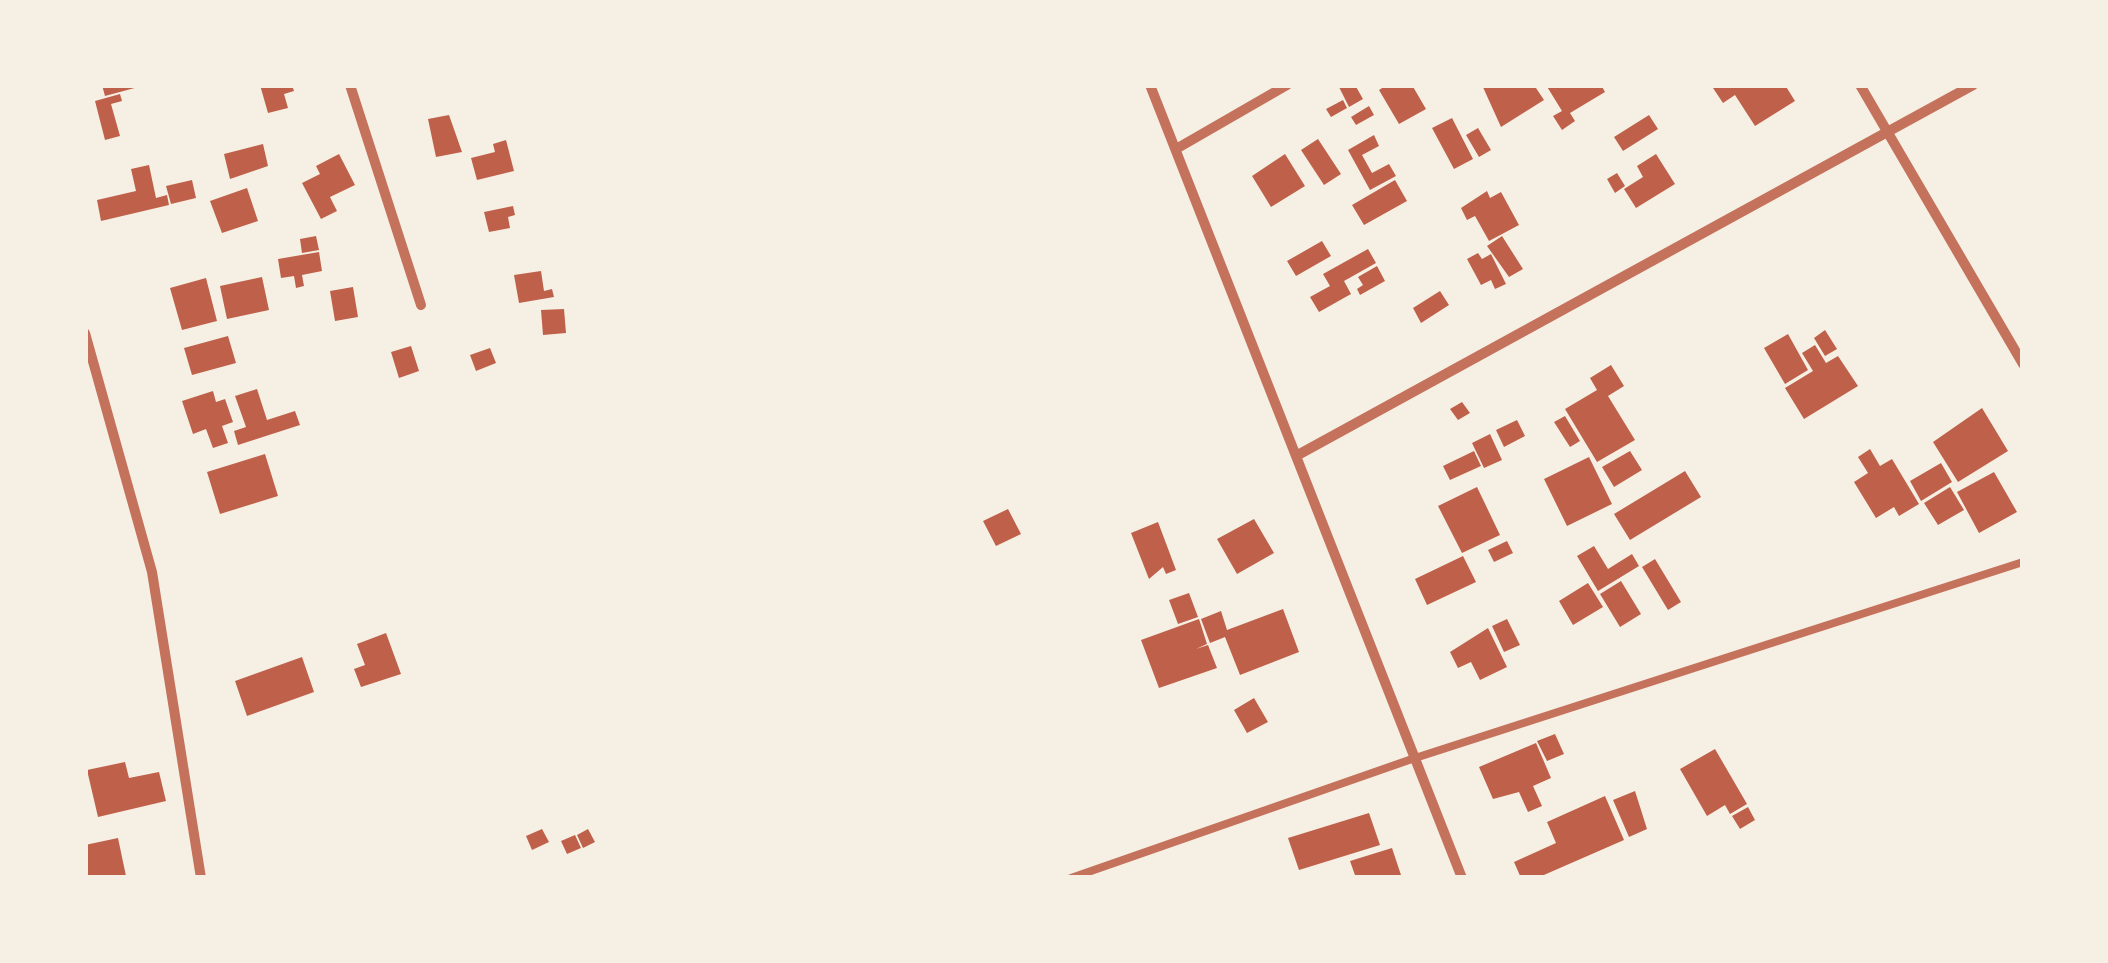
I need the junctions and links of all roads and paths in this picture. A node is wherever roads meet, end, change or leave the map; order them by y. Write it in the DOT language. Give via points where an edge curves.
graph roads {
  1 [pos="350,85"];
  2 [pos="1150,85"];
  3 [pos="1286,85"];
  4 [pos="1860,85"];
  5 [pos="1974,85"];
  6 [pos="1889,135"];
  7 [pos="1176,148"];
  8 [pos="422,304"];
  9 [pos="85,333"];
  10 [pos="2023,364"];
  11 [pos="1296,456"];
  12 [pos="2023,562"];
  13 [pos="1412,759"];
  14 [pos="201,878"];
  15 [pos="1071,878"];
  16 [pos="1462,878"];
  1 -- 8 [label="street"];
  2 -- 7 [label="street"];
  3 -- 7 [label="street"];
  4 -- 6 [label="street"];
  5 -- 6 [label="street"];
  6 -- 10 [label="street"];
  6 -- 11 [label="street"];
  7 -- 11 [label="street"];
  9 -- 14 [label="street" via="152,572"];
  11 -- 13 [label="street"];
  12 -- 13 [label="lane"];
  13 -- 15 [label="lane"];
  13 -- 16 [label="street"];
}
